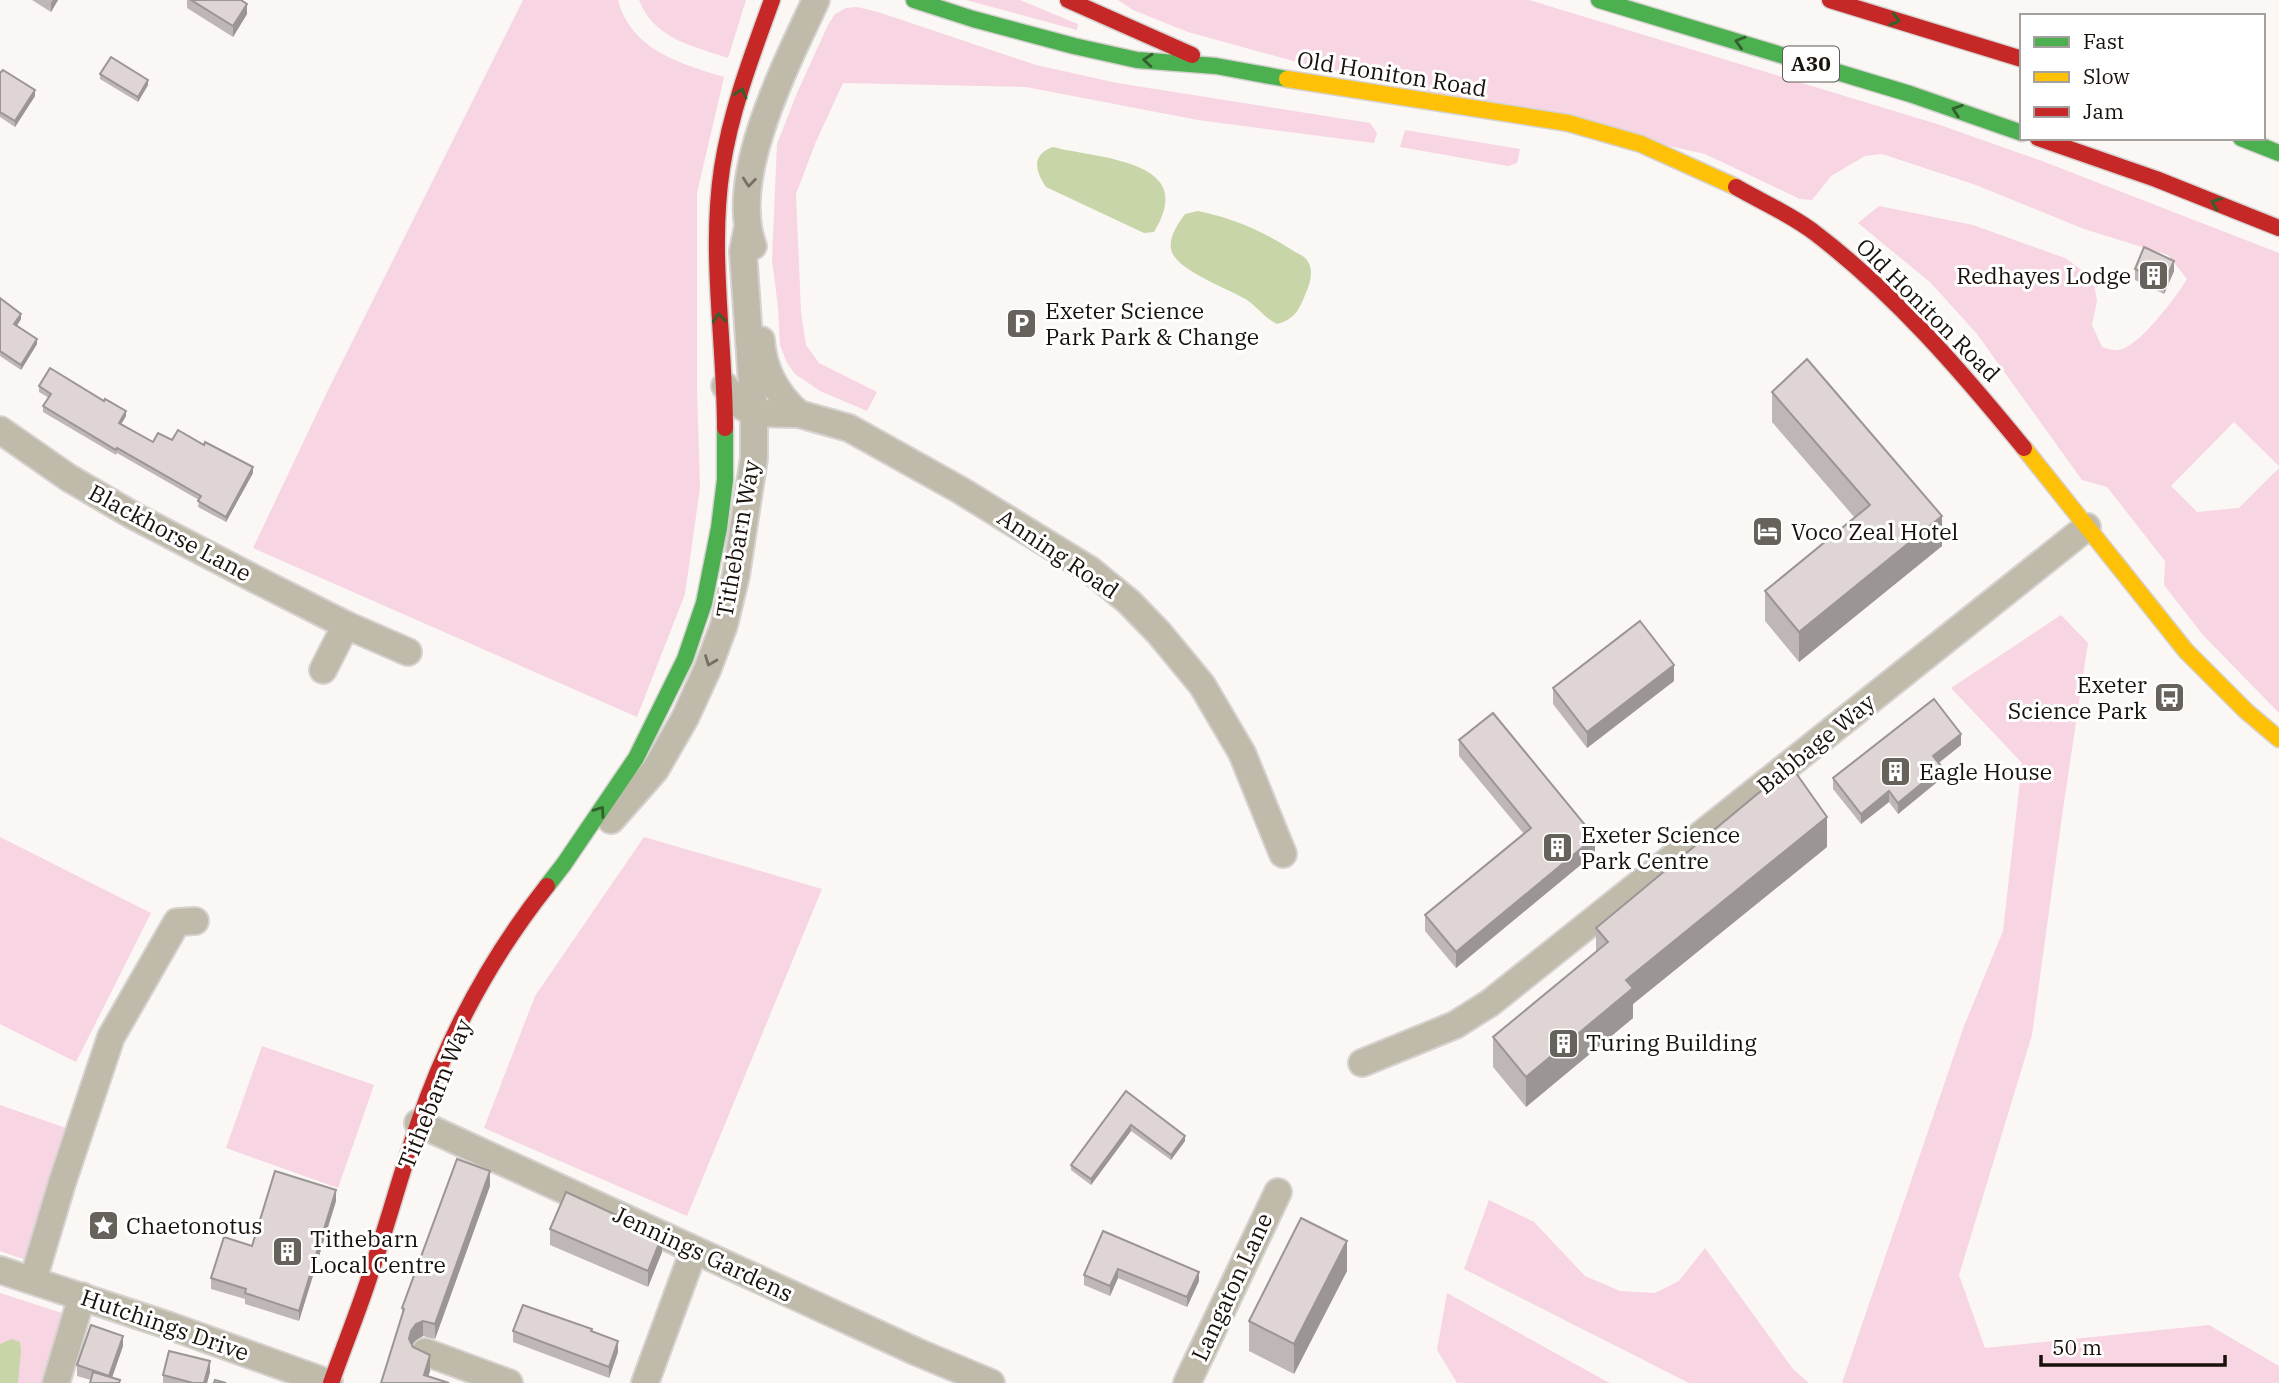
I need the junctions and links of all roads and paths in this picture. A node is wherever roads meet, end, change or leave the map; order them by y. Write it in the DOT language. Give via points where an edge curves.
graph roads {
  1 [pos="772,0"];
  2 [pos="816,0"];
  3 [pos="914,0"];
  4 [pos="1068,0"];
  5 [pos="1599,0"];
  6 [pos="1830,0"];
  7 [pos="2020,58"];
  8 [pos="1216,66"];
  9 [pos="2020,132"];
  10 [pos="2044,140"];
  11 [pos="2246,140"];
  12 [pos="2279,153"];
  13 [pos="2279,228"];
  14 [pos="747,231"];
  15 [pos="725,386"];
  16 [pos="754,413"];
  17 [pos="799,414"];
  18 [pos="0,430"];
  19 [pos="725,480"];
  20 [pos="2087,527"];
  21 [pos="346,625"];
  22 [pos="408,653"];
  23 [pos="323,670"];
  24 [pos="2279,739"];
  25 [pos="1283,854"];
  26 [pos="564,864"];
  27 [pos="195,921"];
  28 [pos="1372,1059"];
  29 [pos="418,1123"];
  30 [pos="1278,1192"];
  31 [pos="694,1250"];
  32 [pos="0,1270"];
  33 [pos="33,1280"];
  34 [pos="82,1296"];
  35 [pos="425,1352"];
  36 [pos="496,1381"];
  37 [pos="56,1383"];
  38 [pos="330,1383"];
  39 [pos="645,1383"];
  40 [pos="991,1383"];
  41 [pos="1187,1383"];
  15 -- 1 [label="main road, Tithebarn Way, one-way" via="718,308 722,169 746,72"];
  2 -- 14 [label="street, Tithebarn Way, one-way" via="763,125 751,169"];
  8 -- 3 [label="main road, Old Honiton Road, one-way" via="1137,60"];
  4 -- 8 [label="main road, Old Honiton Road"];
  9 -- 5 [label="main road, A30, one-way" via="1910,94"];
  6 -- 7 [label="main road, one-way"];
  8 -- 20 [label="main road, Old Honiton Road" via="1568,123 1641,144 1733,185 1813,231 1872,280 1969,380"];
  13 -- 10 [label="main road, one-way"];
  11 -- 12 [label="main road"];
  14 -- 16 [label="street, Tithebarn Way" via="743,251"];
  14 -- 17 [label="street, Tithebarn Way" via="755,252 762,352 776,389"];
  15 -- 16 [label="street" via="736,402"];
  15 -- 19 [label="main road, Tithebarn Way"];
  16 -- 17 [label="street, Anning Road"];
  16 -- 19 [label="street, Tithebarn Way" via="740,426"];
  16 -- 26 [label="street, Tithebarn Way, one-way" via="754,458 736,575 708,668 655,770 594,840"];
  17 -- 25 [label="street, Anning Road" via="849,428 960,490 1090,570 1129,602 1202,685 1242,753"];
  18 -- 21 [label="street, Blackhorse Lane" via="134,516"];
  26 -- 19 [label="main road, Tithebarn Way, one-way" via="636,758 685,659 704,603"];
  20 -- 24 [label="main road, Old Honiton Road" via="2186,651"];
  20 -- 28 [label="street, Babbage Way" via="1490,1003 1455,1025"];
  21 -- 22 [label="street, Blackhorse Lane"];
  21 -- 23 [label="street"];
  26 -- 29 [label="main road, Tithebarn Way" via="519,921 480,985"];
  27 -- 33 [label="street" via="177,922 111,1037"];
  29 -- 31 [label="street, Jennings Gardens"];
  29 -- 38 [label="main road, Tithebarn Way" via="375,1263"];
  30 -- 41 [label="street, Langaton Lane"];
  31 -- 39 [label="street"];
  31 -- 40 [label="street, Jennings Gardens"];
  32 -- 33 [label="street, Hutchings Drive"];
  33 -- 34 [label="street, Hutchings Drive"];
  34 -- 37 [label="street"];
  34 -- 38 [label="street, Hutchings Drive"];
  35 -- 36 [label="street"];
}
